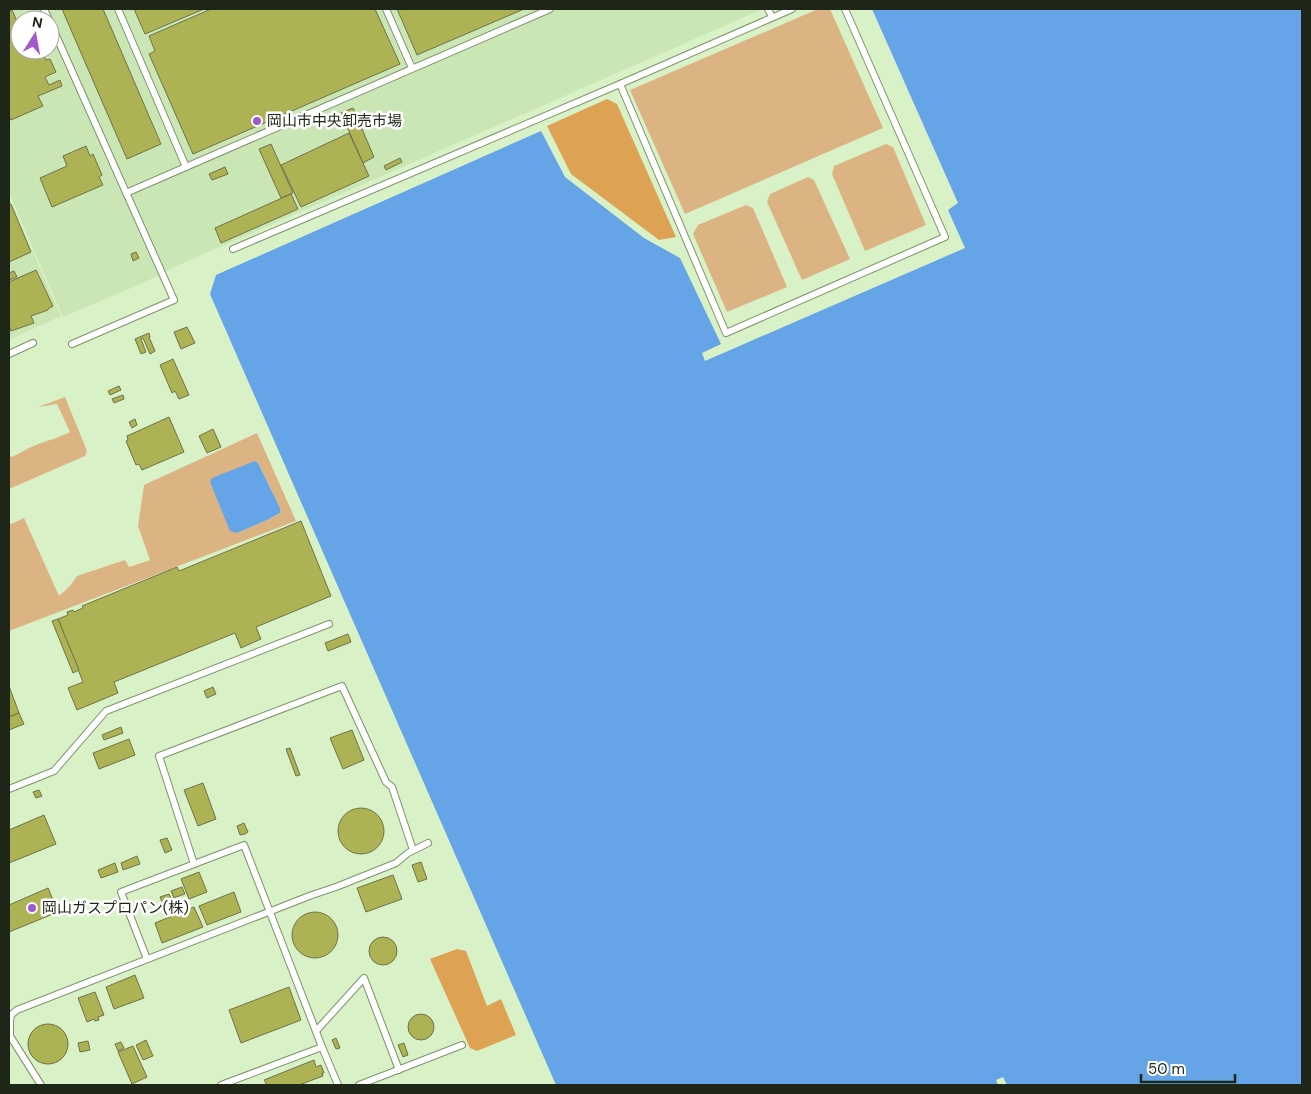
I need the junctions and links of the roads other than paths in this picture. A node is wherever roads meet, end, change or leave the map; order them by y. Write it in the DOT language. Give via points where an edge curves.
graph roads {
  1 [pos="118,9"];
  2 [pos="386,9"];
  3 [pos="550,9"];
  4 [pos="768,9"];
  5 [pos="792,9"];
  6 [pos="845,9"];
  7 [pos="772,17"];
  8 [pos="60,44"];
  9 [pos="412,68"];
  10 [pos="620,84"];
  11 [pos="186,167"];
  12 [pos="126,193"];
  13 [pos="233,249"];
  14 [pos="33,343"];
  15 [pos="72,344"];
  16 [pos="9,354"];
  17 [pos="329,624"];
  18 [pos="9,789"];
  19 [pos="428,843"];
  20 [pos="413,850"];
  21 [pos="194,864"];
  22 [pos="270,912"];
  23 [pos="147,959"];
  24 [pos="316,1031"];
  25 [pos="462,1045"];
  26 [pos="322,1047"];
  27 [pos="399,1070"];
  28 [pos="41,1085"];
  29 [pos="221,1085"];
  30 [pos="338,1085"];
  31 [pos="359,1085"];
  1 -- 11 [label="lane"];
  2 -- 9 [label="lane"];
  3 -- 9 [label="lane"];
  4 -- 7 [label="lane"];
  5 -- 7 [label="lane"];
  6 -- 10 [label="lane" via="945,237 726,333"];
  7 -- 10 [label="lane"];
  8 -- 12 [label="lane"];
  9 -- 11 [label="lane"];
  10 -- 13 [label="lane"];
  11 -- 12 [label="lane"];
  12 -- 15 [label="lane" via="174,300"];
  14 -- 16 [label="lane"];
  17 -- 18 [label="lane" via="106,712 54,771"];
  19 -- 20 [label="lane"];
  20 -- 21 [label="lane" via="392,787 386,782 342,686 159,756"];
  20 -- 22 [label="lane" via="396,863"];
  21 -- 22 [label="lane" via="244,845"];
  21 -- 23 [label="lane" via="121,892"];
  22 -- 23 [label="lane"];
  22 -- 24 [label="lane"];
  23 -- 28 [label="lane" via="11,1015 10,1036"];
  24 -- 26 [label="lane"];
  24 -- 27 [label="lane" via="364,978"];
  25 -- 27 [label="lane"];
  26 -- 29 [label="lane"];
  26 -- 30 [label="lane"];
  27 -- 31 [label="lane"];
}
